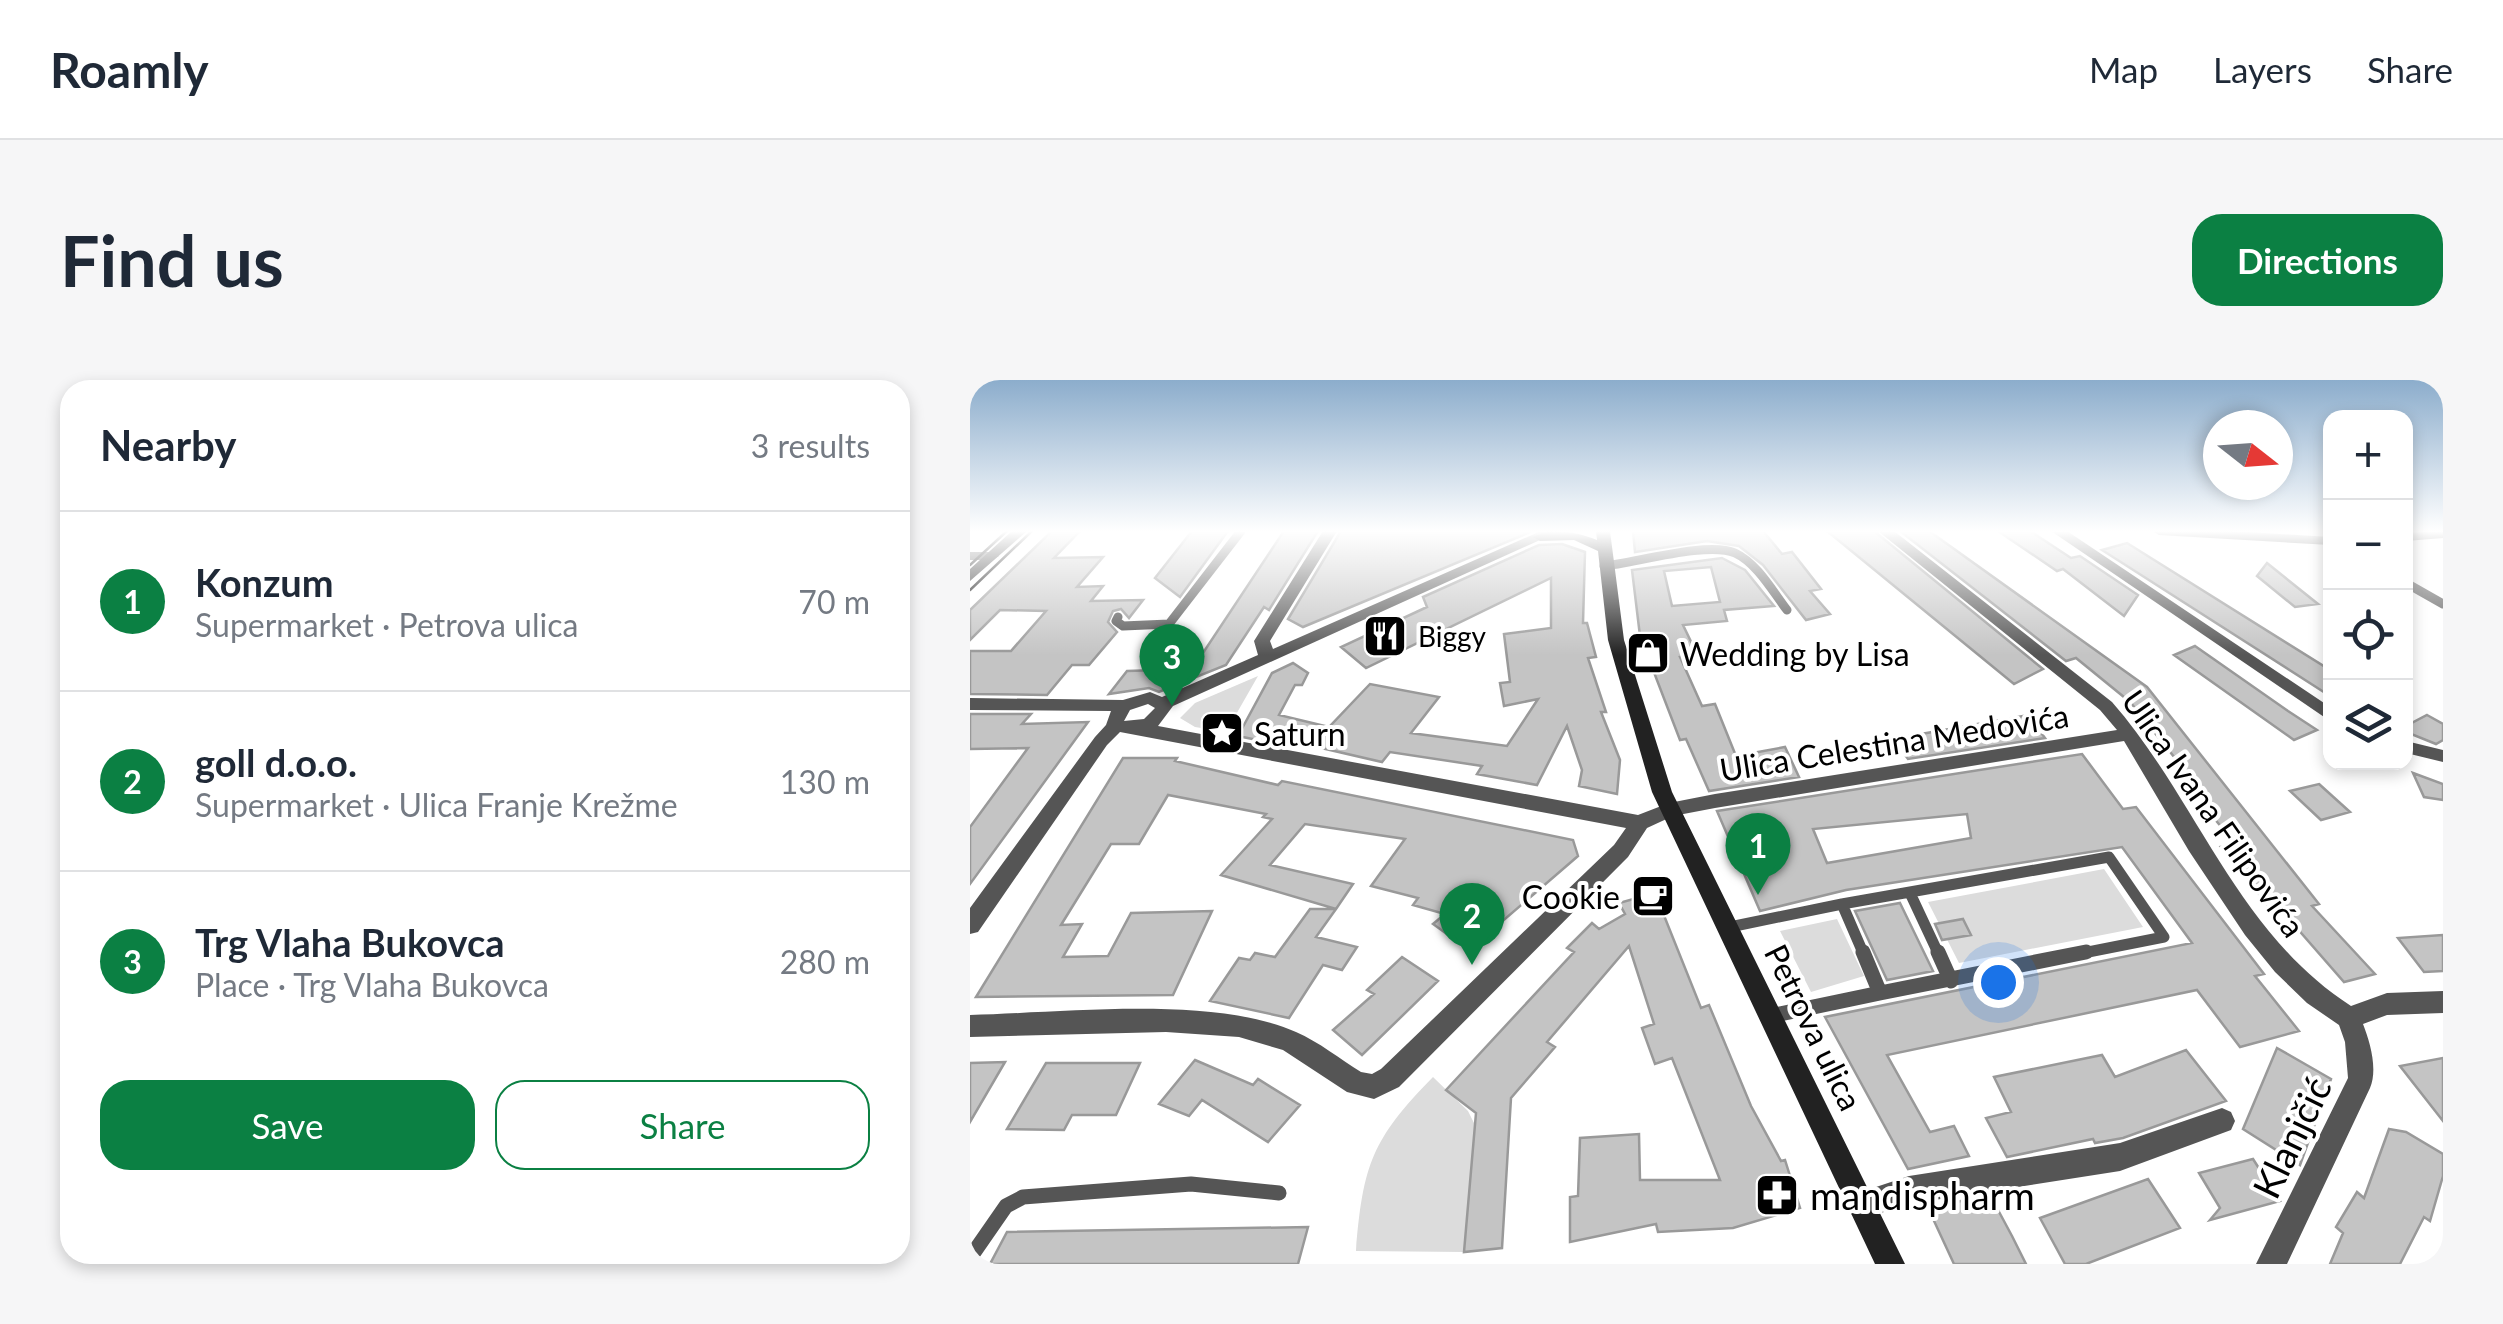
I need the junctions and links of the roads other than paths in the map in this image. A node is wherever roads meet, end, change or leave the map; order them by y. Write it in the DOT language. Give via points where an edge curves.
graph roads {
  1 [pos="1209,572"];
  2 [pos="1304,572"];
  3 [pos="1459,572"];
  4 [pos="1607,572"];
  5 [pos="1758,572"];
  6 [pos="1938,572"];
  7 [pos="2119,572"];
  8 [pos="2413,586"];
  9 [pos="2443,604"];
  10 [pos="1787,610"];
  11 [pos="1118,617"];
  12 [pos="1267,657"];
  13 [pos="1164,702"];
  14 [pos="970,704"];
  15 [pos="2323,710"];
  16 [pos="1125,720"];
  17 [pos="2130,734"];
  18 [pos="2413,749"];
  19 [pos="2443,756"];
  20 [pos="1669,810"];
  21 [pos="1640,823"];
  22 [pos="1910,893"];
  23 [pos="1842,904"];
  24 [pos="970,926"];
  25 [pos="1725,928"];
  26 [pos="1951,981"];
  27 [pos="1880,993"];
  28 [pos="2443,1002"];
  29 [pos="1770,1016"];
  30 [pos="2349,1018"];
  31 [pos="970,1026"];
  32 [pos="2222,1121"];
  33 [pos="1279,1192"];
  34 [pos="1862,1205"];
  35 [pos="970,1258"];
  36 [pos="1890,1264"];
  37 [pos="2271,1264"];
  1 -- 11 [label="lane" via="1169,624 1123,626"];
  2 -- 12 [label="street" via="1262,641"];
  3 -- 12 [label="street"];
  4 -- 20 [label="street, Petrova ulica" via="1626,680"];
  5 -- 10 [label="lane"];
  6 -- 17 [label="street, Ulica Ivana Filipovića" via="2082,683"];
  7 -- 15 [label="street"];
  8 -- 9 [label="lane"];
  12 -- 13 [label="street"];
  13 -- 16 [label="street" via="1143,698"];
  13 -- 16 [label="street" via="1157,720"];
  14 -- 16 [label="street"];
  16 -- 21 [label="street"];
  16 -- 24 [label="street" via="1101,740"];
  17 -- 20 [label="street, Ulica Celestina Medovića"];
  17 -- 30 [label="street, Ulica Ivana Filipovića" via="2230,895 2278,958 2318,1002"];
  18 -- 19 [label="street"];
  20 -- 21 [label="street, Ulica Celestina Medovića"];
  20 -- 25 [label="street, Petrova ulica"];
  21 -- 31 [label="street" via="1542,930 1374,1088 1290,1041 1239,1026 1166,1020"];
  22 -- 23 [label="lane"];
  22 -- 26 [label="lane"];
  22 -- 26 [label="lane" via="2109,857 2164,937"];
  23 -- 25 [label="lane"];
  23 -- 27 [label="lane"];
  25 -- 29 [label="street, Petrova ulica"];
  26 -- 27 [label="lane"];
  27 -- 29 [label="lane"];
  28 -- 30 [label="street" via="2387,1004"];
  29 -- 34 [label="street, Petrova ulica"];
  30 -- 37 [label="street, Klanjčić" via="2361,1079"];
  32 -- 34 [label="street" via="2120,1157 1909,1190"];
  33 -- 35 [label="lane" via="1192,1184 1024,1197 1006,1206"];
  34 -- 36 [label="street, Petrova ulica"];
}
